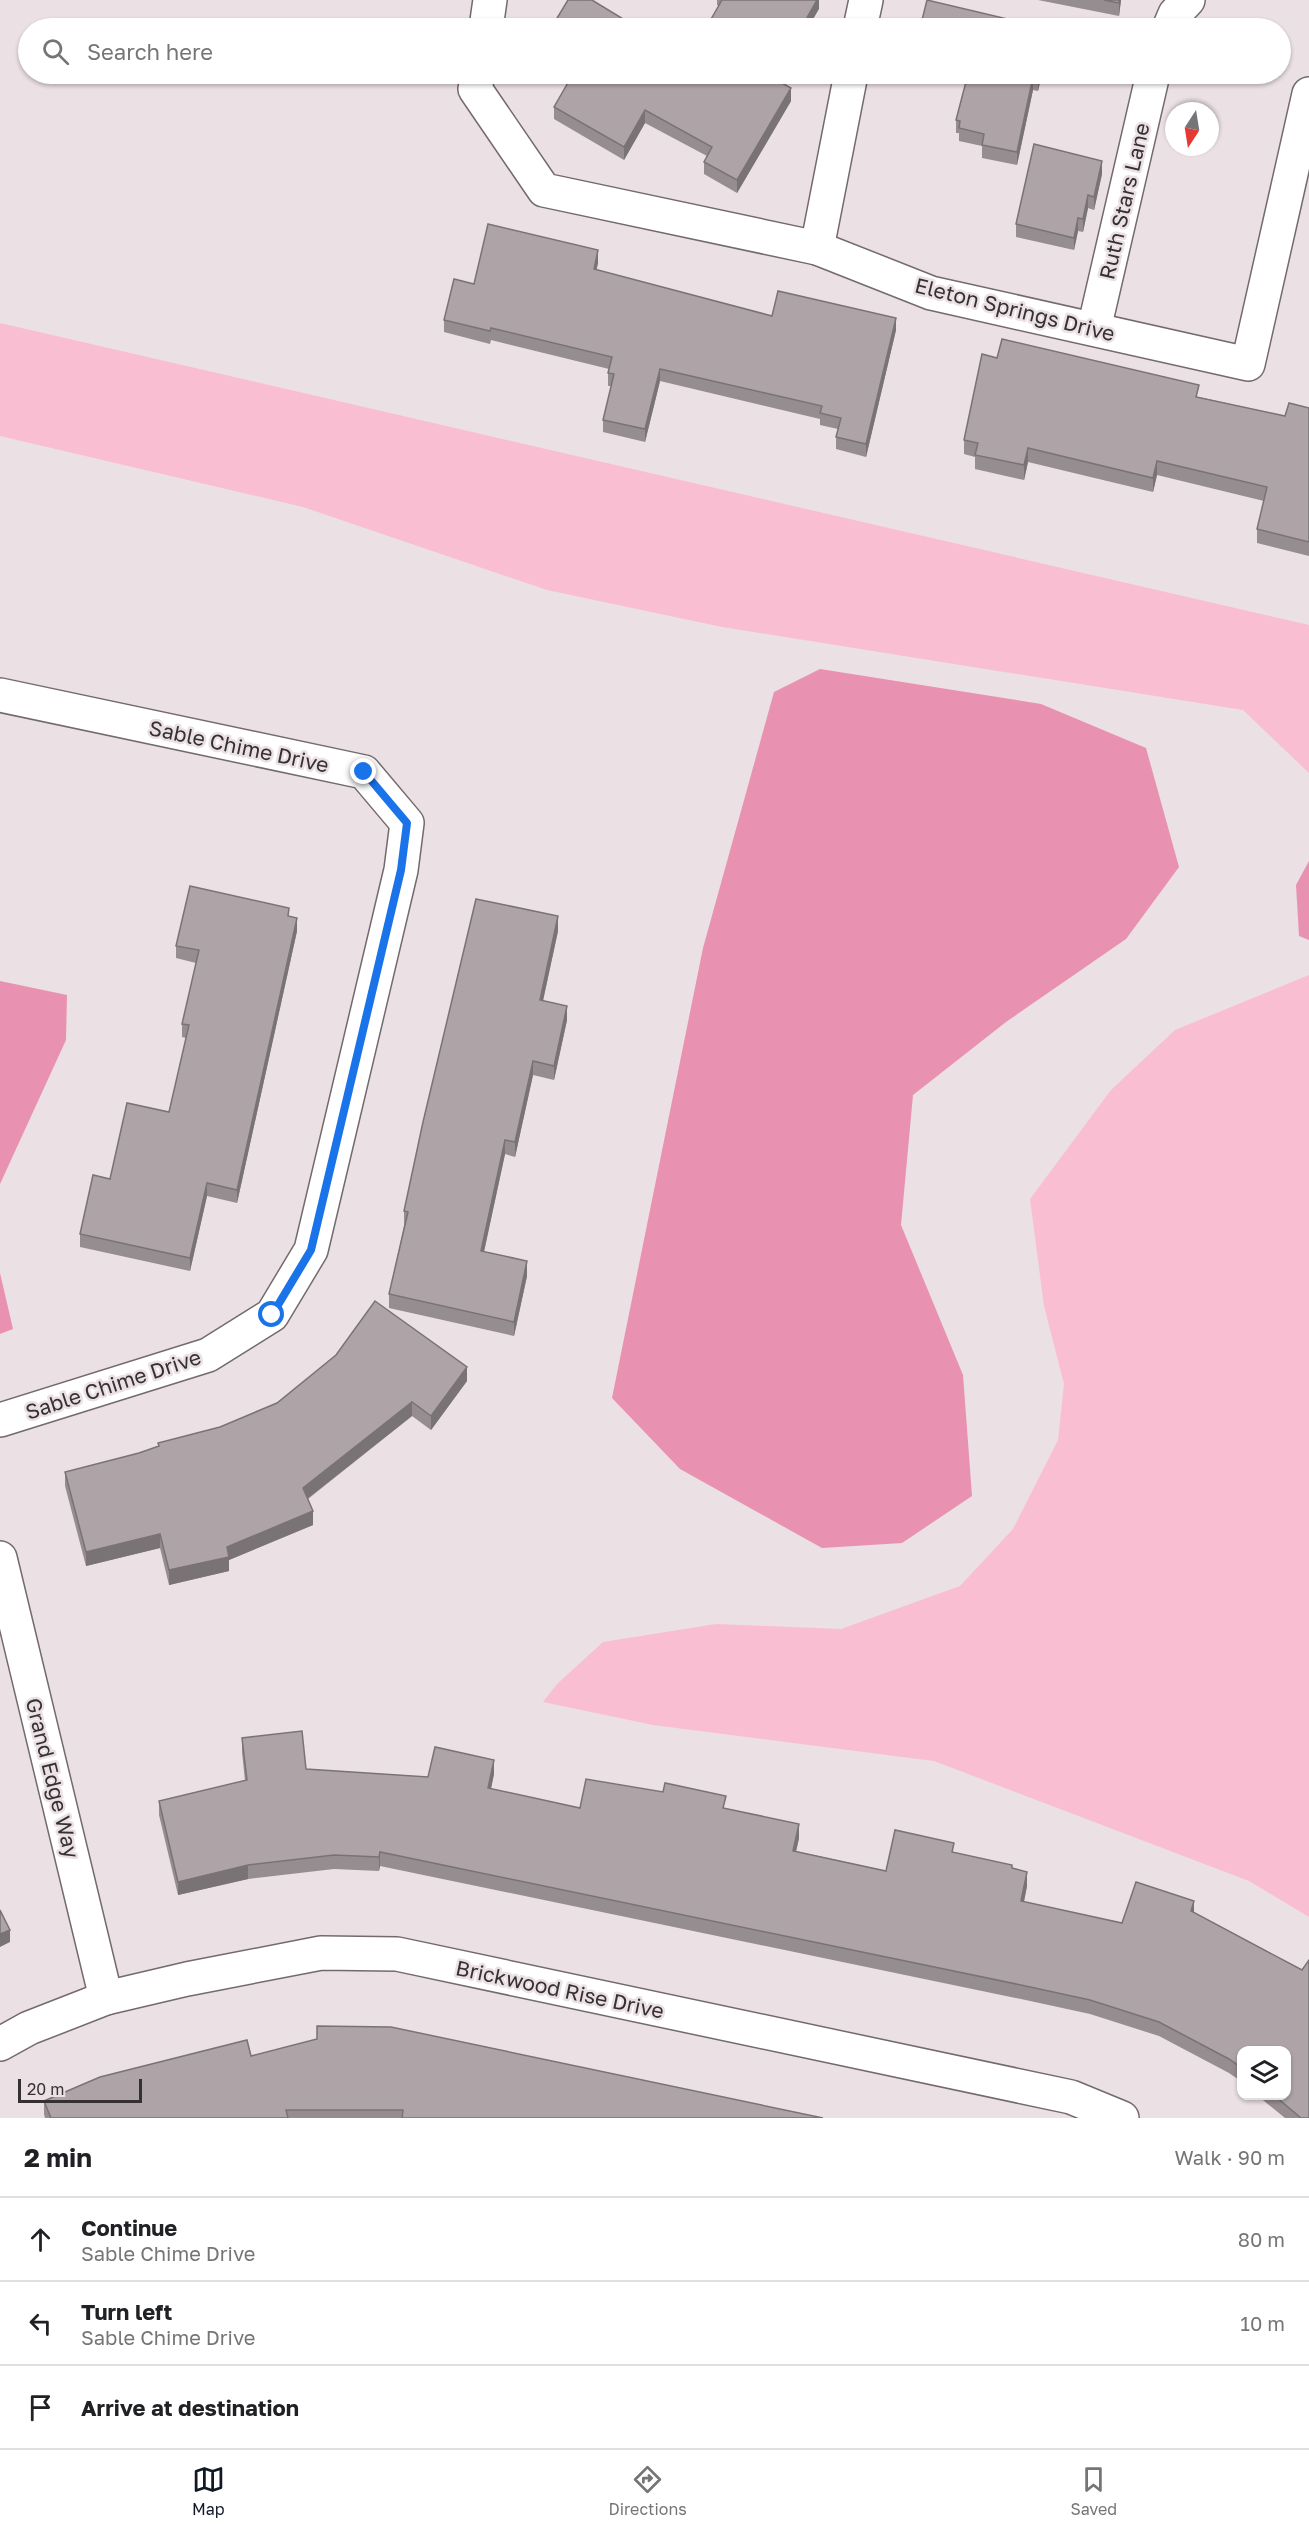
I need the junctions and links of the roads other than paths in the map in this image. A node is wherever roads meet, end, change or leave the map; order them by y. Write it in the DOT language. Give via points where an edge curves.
graph roads {
  1 [pos="490,0"];
  2 [pos="866,0"];
  3 [pos="1188,0"];
  4 [pos="487,18"];
  5 [pos="862,18"];
  6 [pos="1173,18"];
  7 [pos="476,84"];
  8 [pos="849,84"];
  9 [pos="1151,84"];
  10 [pos="1309,94"];
  11 [pos="817,248"];
  12 [pos="1094,329"];
  13 [pos="0,694"];
  14 [pos="0,1420"];
  15 [pos="0,1558"];
  16 [pos="106,1998"];
  17 [pos="0,2044"];
  18 [pos="1122,2118"];
  1 -- 4 [label="street"];
  2 -- 5 [label="street"];
  3 -- 6 [label="street"];
  7 -- 11 [label="street, Eleton Springs Drive" via="475,89 544,190"];
  8 -- 11 [label="street"];
  9 -- 12 [label="street, Ruth Stars Lane"];
  10 -- 12 [label="street, Eleton Springs Drive" via="1248,364"];
  11 -- 12 [label="street, Eleton Springs Drive" via="931,293"];
  13 -- 14 [label="street, Sable Chime Drive" via="364,772 407,823 401,870 311,1250 272,1315 208,1354"];
  15 -- 16 [label="street, Grand Edge Way"];
  16 -- 17 [label="street, Brickwood Rise Drive" via="29,2028"];
  16 -- 18 [label="street, Brickwood Rise Drive" via="321,1953 397,1954 1071,2097"];
}
